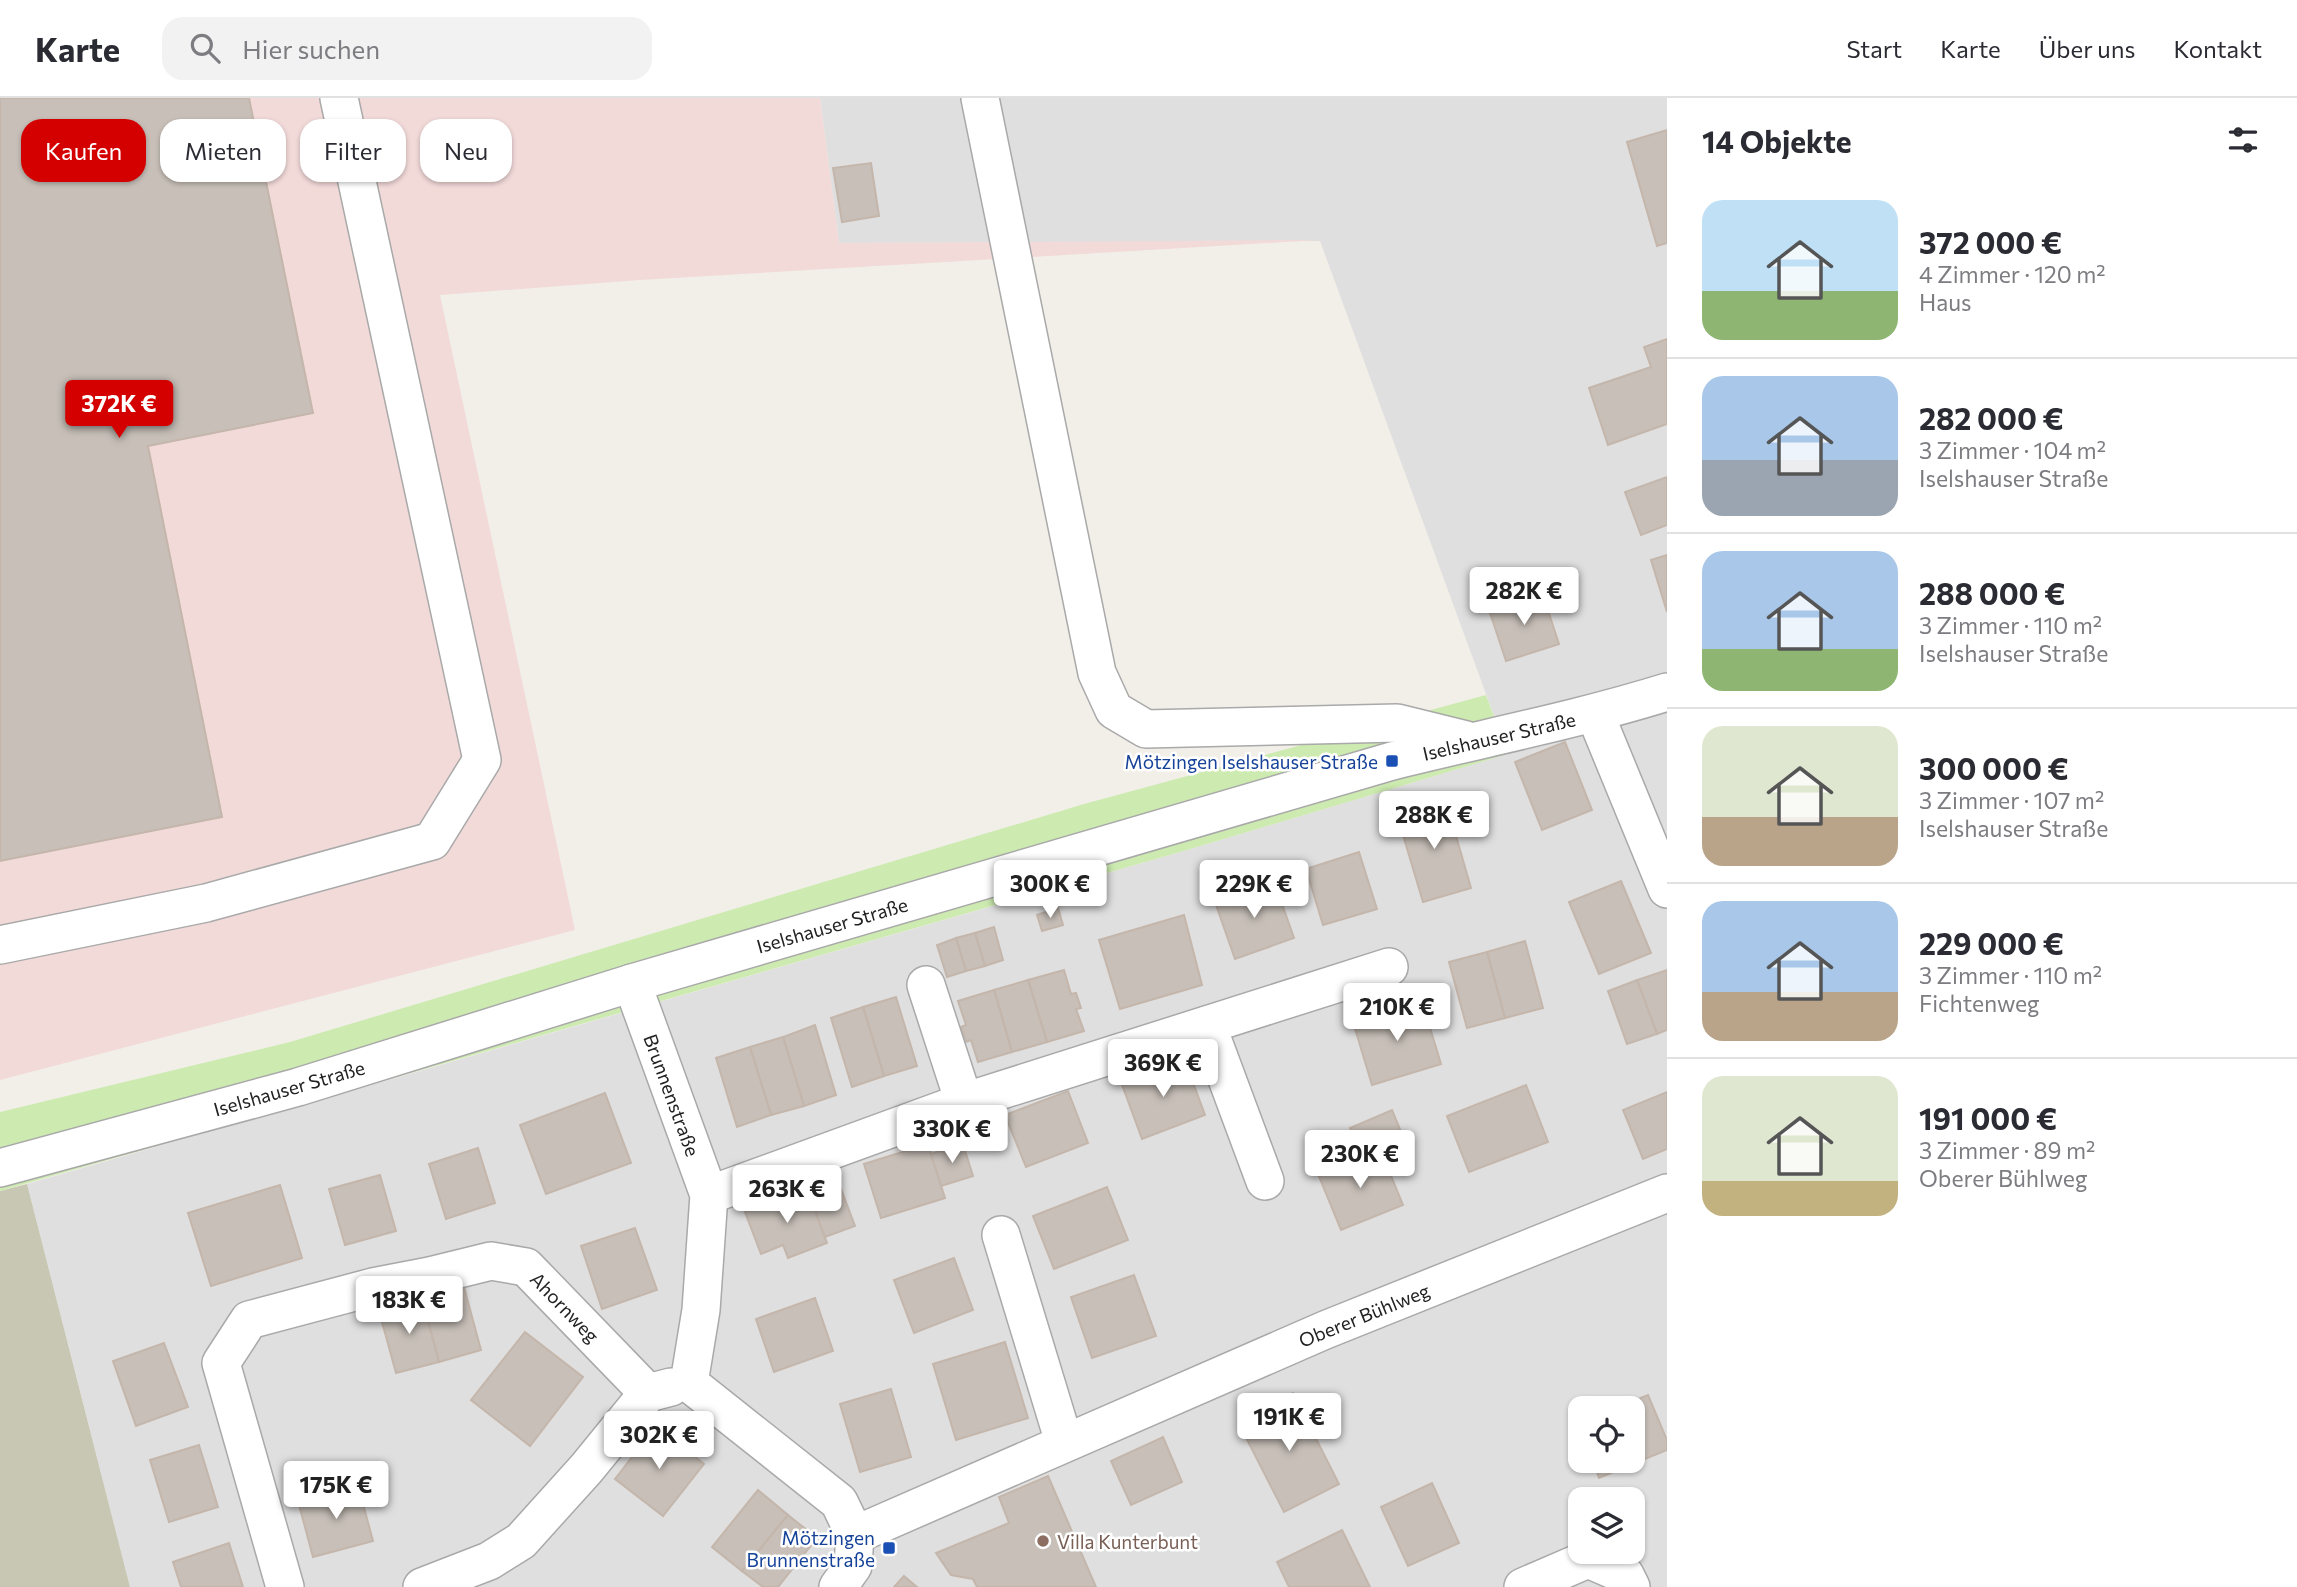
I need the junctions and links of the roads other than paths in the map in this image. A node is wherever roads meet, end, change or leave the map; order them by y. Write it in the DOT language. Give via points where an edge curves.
graph roads {
  1 [pos="339,98"];
  2 [pos="980,98"];
  3 [pos="1667,692"];
  4 [pos="1595,714"];
  5 [pos="1471,741"];
  6 [pos="1667,889"];
  7 [pos="0,945"];
  8 [pos="1389,967"];
  9 [pos="632,983"];
  10 [pos="926,985"];
  11 [pos="1207,1026"];
  12 [pos="964,1102"];
  13 [pos="0,1168"];
  14 [pos="1265,1181"];
  15 [pos="1667,1194"];
  16 [pos="709,1195"];
  17 [pos="1000,1235"];
  18 [pos="690,1383"];
  19 [pos="648,1393"];
  20 [pos="1065,1443"];
  21 [pos="855,1535"];
  22 [pos="285,1587"];
  23 [pos="422,1587"];
  24 [pos="838,1587"];
  25 [pos="1523,1587"];
  26 [pos="1631,1587"];
  1 -- 7 [label="street" via="482,760 432,841 206,903"];
  2 -- 5 [label="street" via="1097,673 1114,710 1146,729 1397,723"];
  3 -- 4 [label="street, Iselshauser Straße"];
  4 -- 5 [label="street, Iselshauser Straße"];
  4 -- 6 [label="street"];
  5 -- 9 [label="street, Iselshauser Straße"];
  8 -- 11 [label="street"];
  9 -- 13 [label="street, Iselshauser Straße" via="298,1087"];
  9 -- 16 [label="street, Brunnenstraße"];
  10 -- 12 [label="street"];
  11 -- 12 [label="street"];
  11 -- 14 [label="street"];
  12 -- 16 [label="street"];
  15 -- 20 [label="street, Oberer Bühlweg" via="1325,1330"];
  16 -- 18 [label="street, Brunnenstraße" via="701,1310"];
  17 -- 20 [label="street"];
  18 -- 19 [label="street"];
  18 -- 21 [label="street" via="839,1502"];
  19 -- 22 [label="street, Ahornweg" via="526,1267 491,1261 249,1320 221,1363"];
  19 -- 23 [label="street" via="521,1541 489,1561"];
  20 -- 21 [label="street, Oberer Bühlweg"];
  21 -- 24 [label="street" via="853,1566"];
  25 -- 26 [label="street" via="1588,1559 1625,1575"];
}
